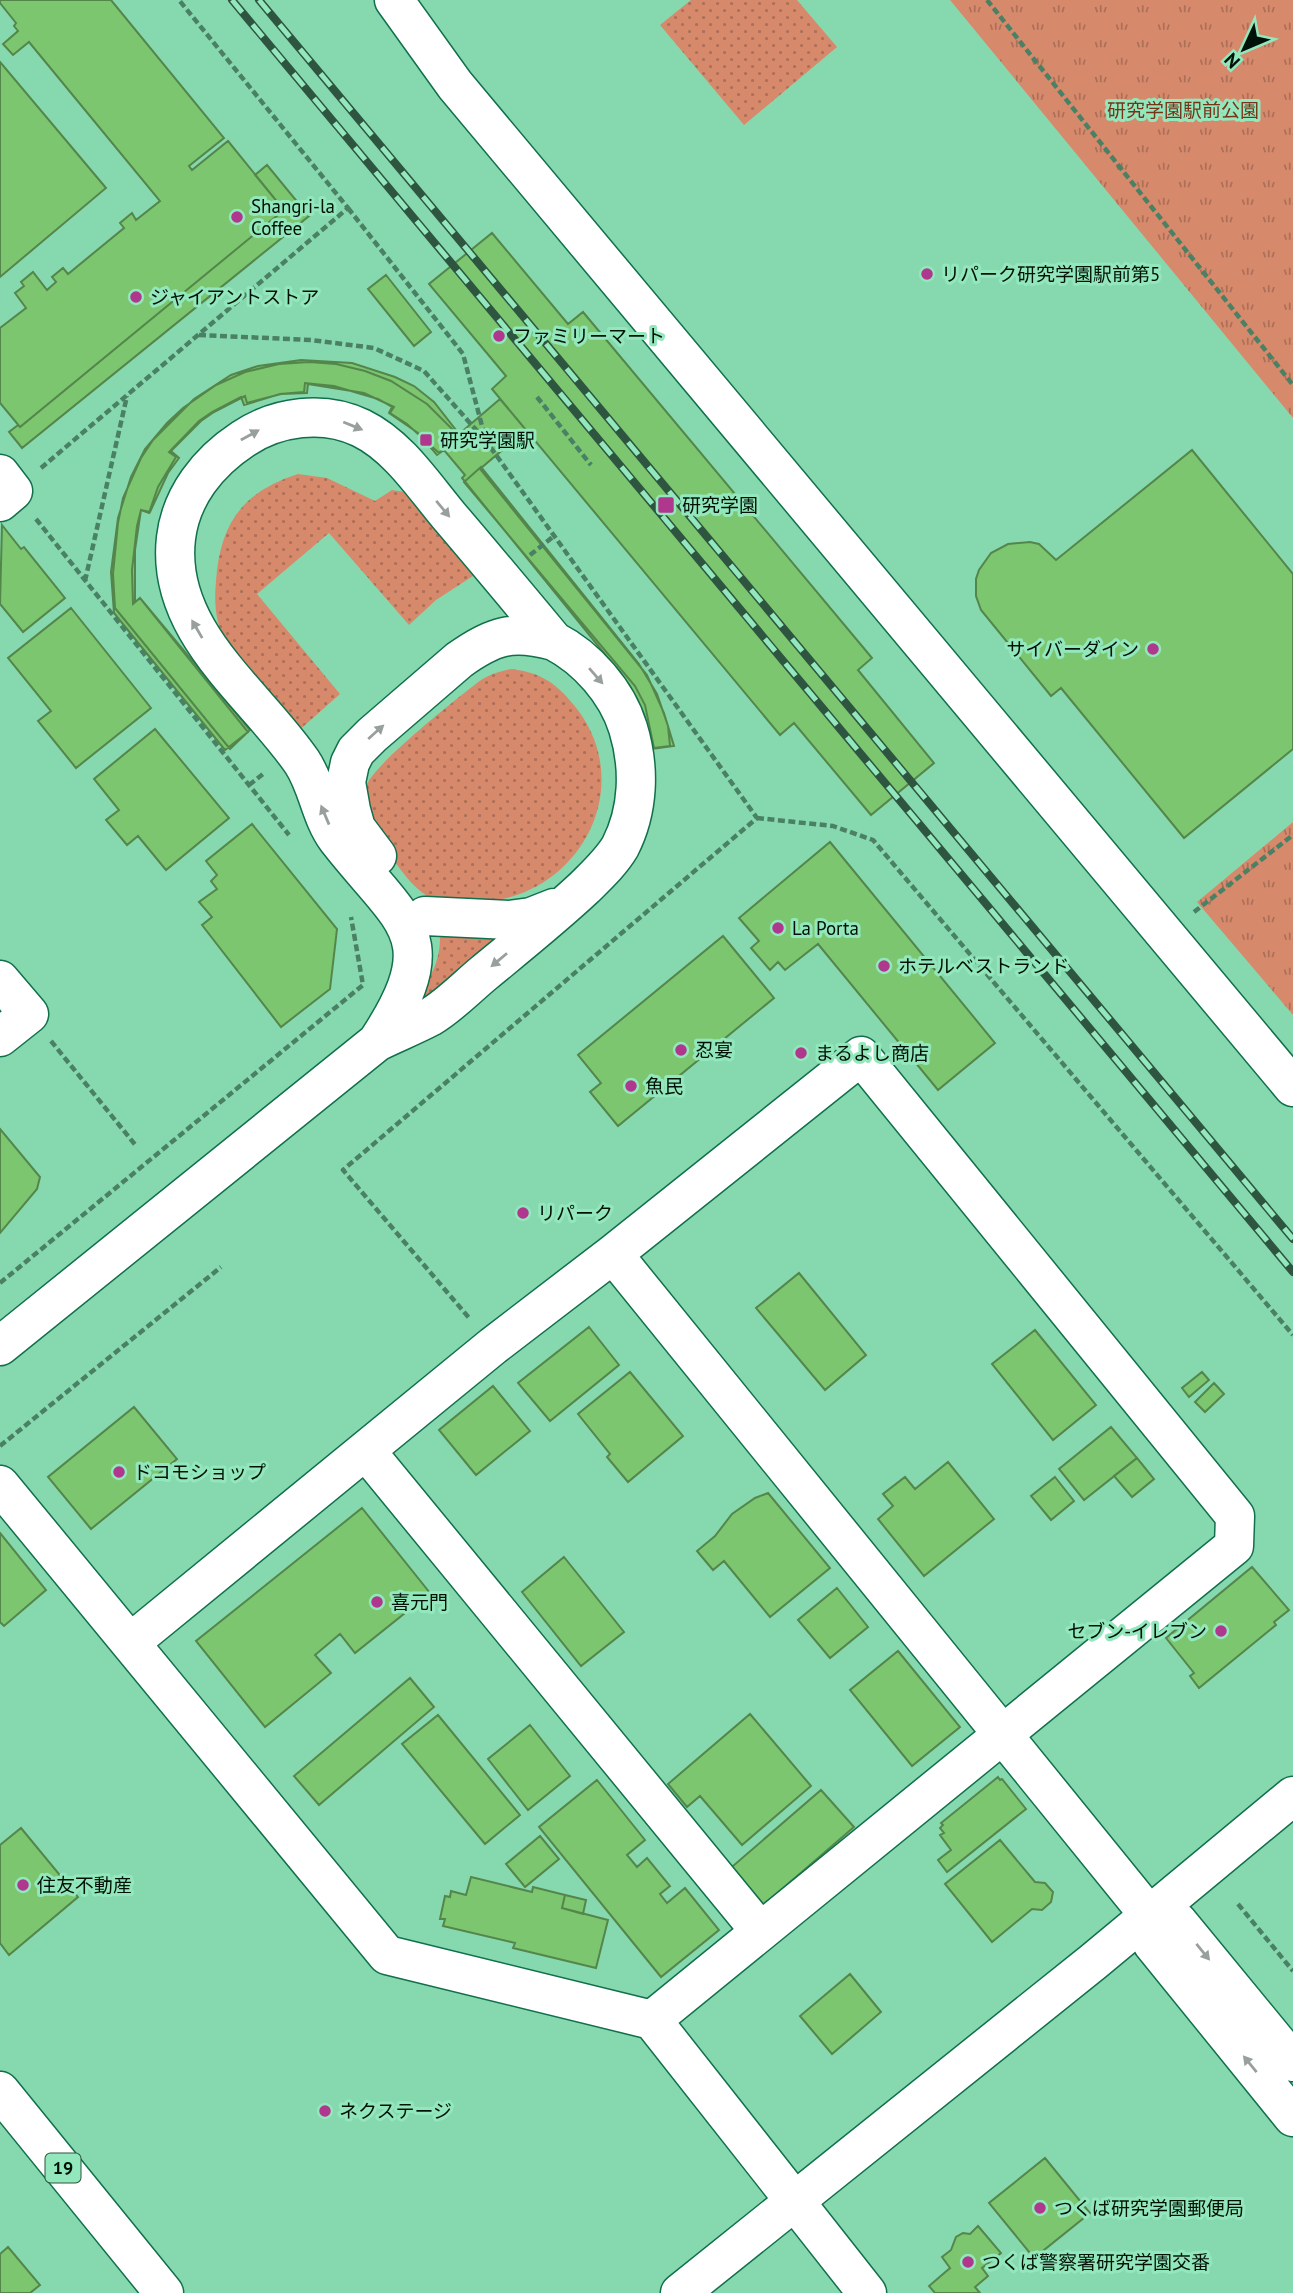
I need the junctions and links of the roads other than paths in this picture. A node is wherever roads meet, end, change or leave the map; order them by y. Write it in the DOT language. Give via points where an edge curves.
graph roads {
  1 [pos="394,0"];
  2 [pos="554,641"];
  3 [pos="569,902"];
  4 [pos="425,916"];
  5 [pos="411,978"];
  6 [pos="0,980"];
  7 [pos="14,1025"];
  8 [pos="377,1042"];
  9 [pos="1293,1087"];
  10 [pos="613,1254"];
  11 [pos="0,1346"];
  12 [pos="366,1451"];
  13 [pos="0,1486"];
  14 [pos="130,1643"];
  15 [pos="1003,1733"];
  16 [pos="1293,1796"];
  17 [pos="1149,1915"];
  18 [pos="760,1931"];
  19 [pos="652,2020"];
  20 [pos="1293,2062"];
  21 [pos="0,2091"];
  22 [pos="1293,2117"];
  23 [pos="793,2201"];
  24 [pos="164,2293"];
  25 [pos="680,2293"];
  26 [pos="867,2293"];
  1 -- 9 [label="street" via="462,93"];
  2 -- 3 [label="street, one-way" via="582,659 615,698 632,742 636,777 630,822 619,848"];
  4 -- 2 [label="street, one-way" via="356,828 346,782 356,751 475,648 514,634"];
  5 -- 2 [label="street, one-way" via="412,943 398,911 336,837 304,764 202,639 189,615 175,565 179,518 189,494 228,449 274,424 320,418 362,429 400,457"];
  3 -- 4 [label="street" via="510,920"];
  3 -- 8 [label="street, one-way" via="432,1016"];
  4 -- 5 [label="street" via="430,950"];
  5 -- 8 [label="street" via="396,1014"];
  6 -- 7 [label="street"];
  8 -- 11 [label="street"];
  10 -- 12 [label="street"];
  10 -- 15 [label="street"];
  10 -- 15 [label="street" via="861,1056 1235,1516 1234,1546"];
  12 -- 14 [label="street"];
  12 -- 18 [label="street"];
  13 -- 14 [label="street"];
  14 -- 19 [label="street" via="387,1955"];
  15 -- 17 [label="street"];
  15 -- 18 [label="street"];
  16 -- 17 [label="street"];
  17 -- 20 [label="street, one-way" via="1178,1922"];
  22 -- 17 [label="street, one-way" via="1152,1942"];
  17 -- 23 [label="street"];
  18 -- 19 [label="street"];
  19 -- 23 [label="street"];
  21 -- 24 [label="street, 19"];
  23 -- 25 [label="street"];
  23 -- 26 [label="street"];
}
